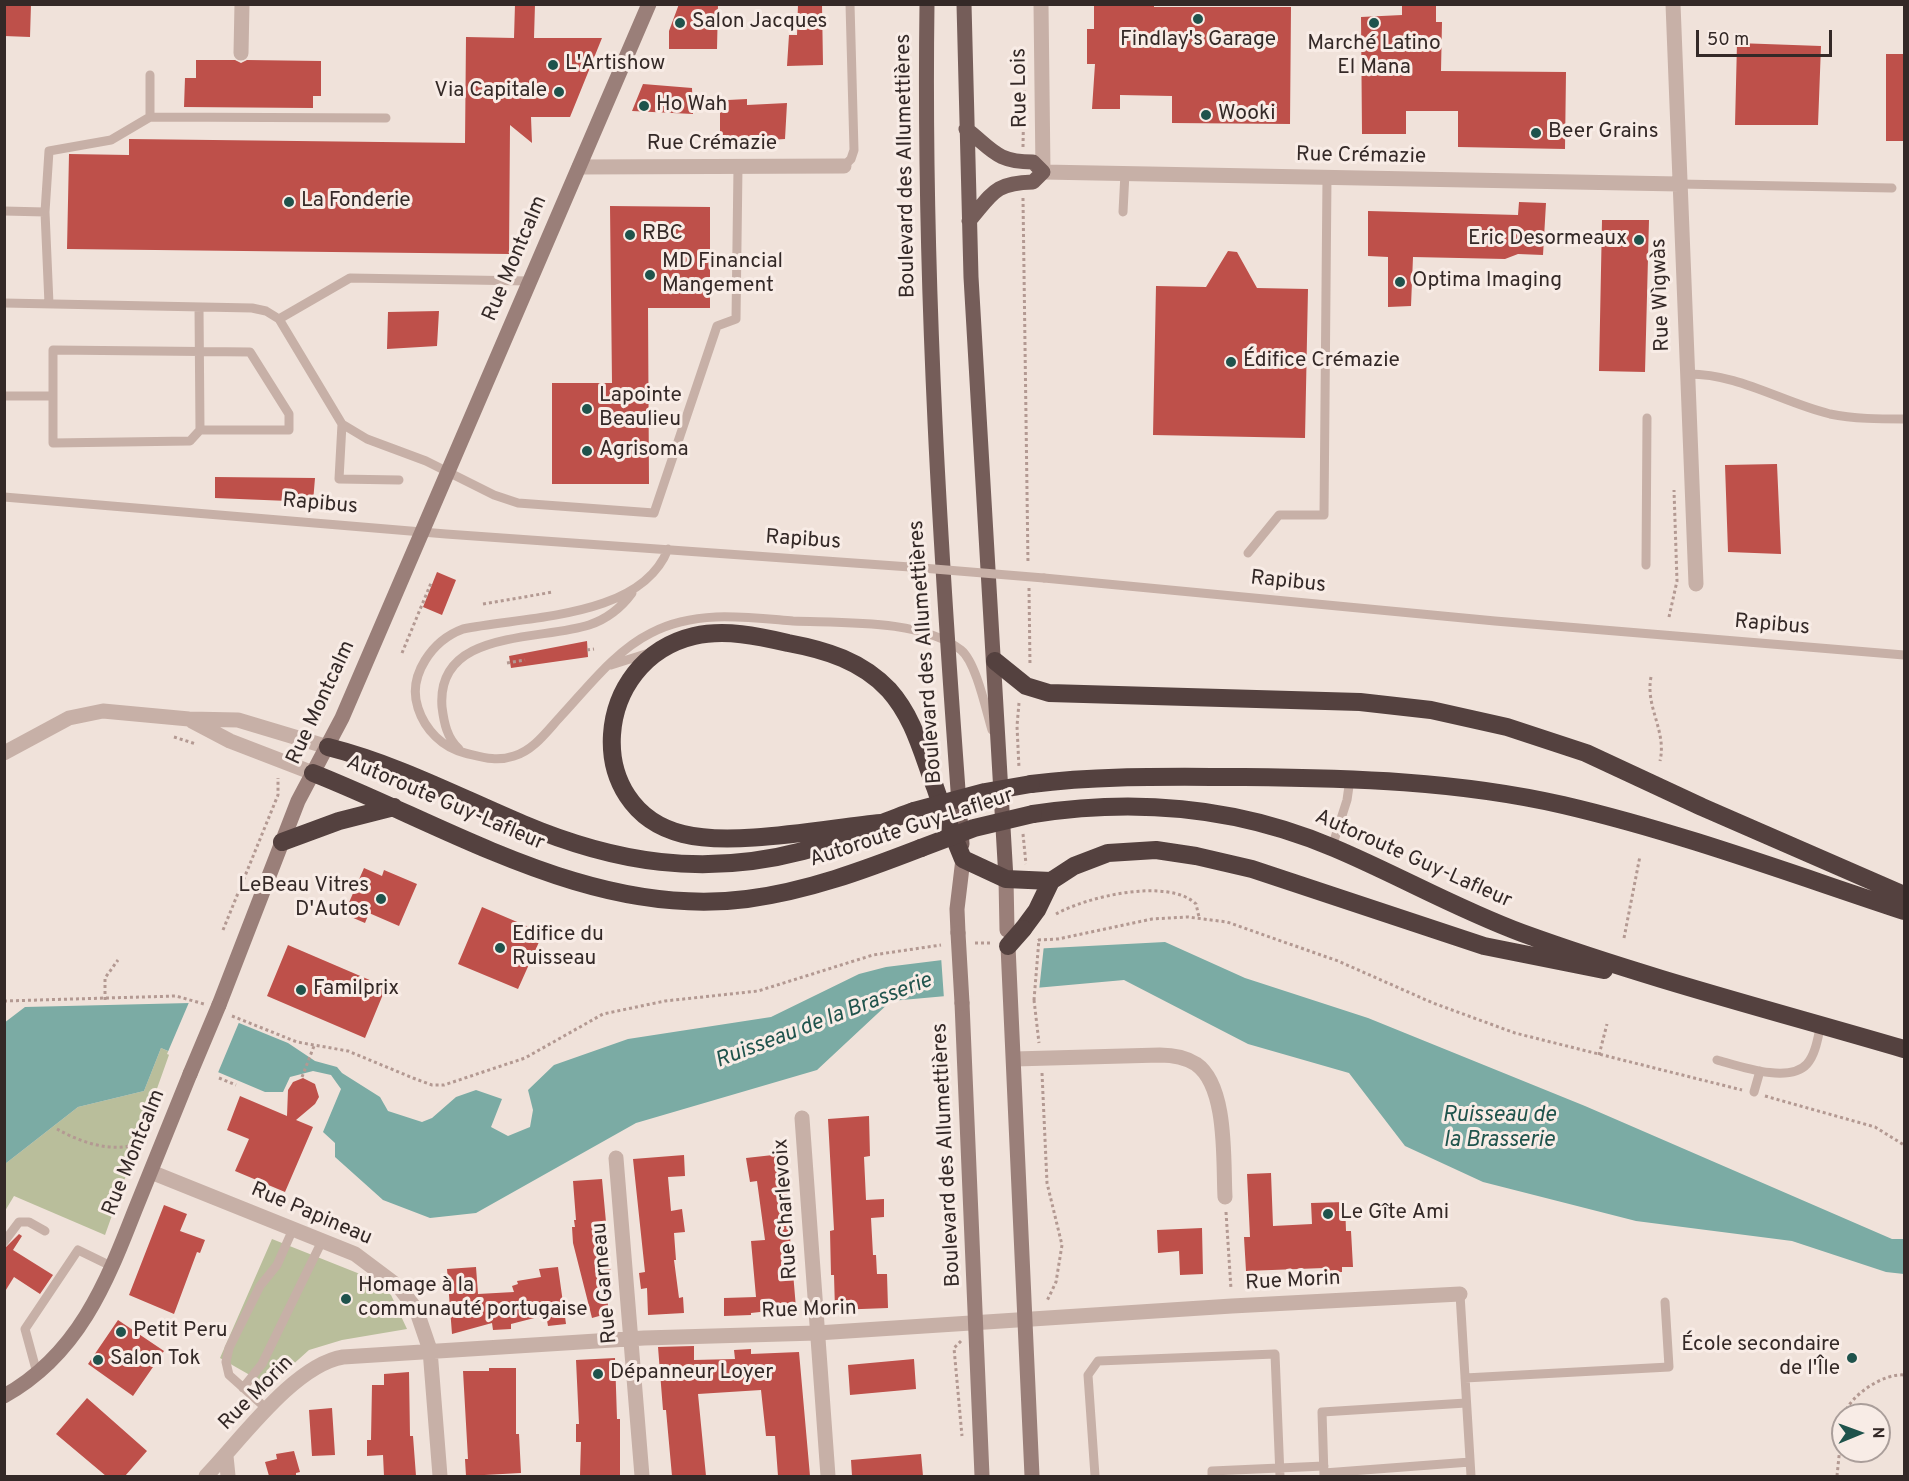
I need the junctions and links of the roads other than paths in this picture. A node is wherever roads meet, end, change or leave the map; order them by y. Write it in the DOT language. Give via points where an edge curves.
graph roads {
  1 [pos="242,4"];
  2 [pos="649,4"];
  3 [pos="849,4"];
  4 [pos="927,4"];
  5 [pos="964,4"];
  6 [pos="1041,4"];
  7 [pos="1673,4"];
  8 [pos="241,53"];
  9 [pos="150,75"];
  10 [pos="150,117"];
  11 [pos="386,118"];
  12 [pos="966,129"];
  13 [pos="844,166"];
  14 [pos="579,167"];
  15 [pos="738,167"];
  16 [pos="1043,172"];
  17 [pos="1125,173"];
  18 [pos="1328,177"];
  19 [pos="1679,184"];
  20 [pos="1892,188"];
  21 [pos="4,211"];
  22 [pos="45,212"];
  23 [pos="1123,212"];
  24 [pos="969,221"];
  25 [pos="530,281"];
  26 [pos="4,303"];
  27 [pos="49,304"];
  28 [pos="199,307"];
  29 [pos="279,319"];
  30 [pos="200,351"];
  31 [pos="1686,374"];
  32 [pos="4,396"];
  33 [pos="53,396"];
  34 [pos="1647,418"];
  35 [pos="1905,419"];
  36 [pos="342,424"];
  37 [pos="200,430"];
  38 [pos="448,471"];
  39 [pos="399,480"];
  40 [pos="4,497"];
  41 [pos="421,532"];
  42 [pos="668,549"];
  43 [pos="1248,553"];
  44 [pos="1646,565"];
  45 [pos="1696,584"];
  46 [pos="634,591"];
  47 [pos="948,643"];
  48 [pos="662,649"];
  49 [pos="1905,655"];
  50 [pos="994,660"];
  51 [pos="609,665"];
  52 [pos="189,719"];
  53 [pos="328,747"];
  54 [pos="1000,752"];
  55 [pos="4,753"];
  56 [pos="469,754"];
  57 [pos="313,773"];
  58 [pos="1350,779"];
  59 [pos="394,807"];
  60 [pos="881,823"];
  61 [pos="282,842"];
  62 [pos="1332,847"];
  63 [pos="963,859"];
  64 [pos="1006,879"];
  65 [pos="1051,881"];
  66 [pos="1905,896"];
  67 [pos="1905,911"];
  68 [pos="1014,937"];
  69 [pos="1712,991"];
  70 [pos="1821,1024"];
  71 [pos="1905,1048"];
  72 [pos="1014,1059"];
  73 [pos="1717,1060"];
  74 [pos="1760,1071"];
  75 [pos="1754,1092"];
  76 [pos="802,1118"];
  77 [pos="616,1158"];
  78 [pos="151,1172"];
  79 [pos="1225,1197"];
  80 [pos="293,1229"];
  81 [pos="45,1231"];
  82 [pos="322,1241"];
  83 [pos="4,1242"];
  84 [pos="113,1267"];
  85 [pos="1460,1294"];
  86 [pos="1665,1302"];
  87 [pos="1024,1320"];
  88 [pos="977,1323"];
  89 [pos="817,1334"];
  90 [pos="633,1339"];
  91 [pos="430,1350"];
  92 [pos="37,1373"];
  93 [pos="1465,1378"];
  94 [pos="243,1388"];
  95 [pos="4,1396"];
  96 [pos="1466,1403"];
  97 [pos="268,1410"];
  98 [pos="226,1456"];
  99 [pos="1470,1462"];
  100 [pos="1324,1472"];
  101 [pos="1280,1473"];
  102 [pos="206,1476"];
  103 [pos="228,1476"];
  104 [pos="440,1476"];
  105 [pos="642,1476"];
  106 [pos="828,1476"];
  107 [pos="982,1476"];
  108 [pos="1032,1476"];
  109 [pos="1095,1476"];
  110 [pos="1212,1476"];
  111 [pos="1470,1476"];
  1 -- 8 [label="street"];
  2 -- 14 [label="main road, Rue Montcalm"];
  3 -- 13 [label="lane" via="854,150"];
  4 -- 47 [label="main road, Boulevard des Allumettières" via="932,369"];
  5 -- 12 [label="main road"];
  6 -- 16 [label="street, Rue Lois"];
  7 -- 19 [label="street, Rue Wìgwàs"];
  9 -- 10 [label="lane"];
  10 -- 11 [label="lane"];
  10 -- 22 [label="lane" via="111,141 49,151"];
  12 -- 16 [label="main road" via="1003,159 1033,162"];
  12 -- 24 [label="main road"];
  13 -- 15 [label="street, Rue Crémazie"];
  14 -- 15 [label="street, Rue Crémazie"];
  14 -- 25 [label="main road, Rue Montcalm"];
  15 -- 38 [label="lane" via="736,319 717,326 654,513 518,503"];
  16 -- 17 [label="street, Rue Crémazie"];
  16 -- 24 [label="main road" via="1033,182 999,187"];
  17 -- 18 [label="street, Rue Crémazie"];
  17 -- 23 [label="lane"];
  18 -- 19 [label="street, Rue Crémazie"];
  18 -- 43 [label="lane" via="1324,516 1279,515"];
  19 -- 20 [label="lane"];
  19 -- 31 [label="street, Rue Wìgwàs"];
  21 -- 22 [label="lane"];
  22 -- 27 [label="lane"];
  24 -- 50 [label="main road"];
  25 -- 29 [label="lane" via="350,278"];
  25 -- 38 [label="main road, Rue Montcalm"];
  26 -- 27 [label="lane"];
  27 -- 28 [label="lane"];
  28 -- 29 [label="lane" via="252,308"];
  28 -- 30 [label="lane"];
  29 -- 36 [label="lane"];
  30 -- 33 [label="lane" via="53,350"];
  30 -- 37 [label="lane"];
  30 -- 37 [label="lane" via="250,352 289,414 289,430"];
  31 -- 35 [label="lane" via="1753,386 1829,414"];
  31 -- 45 [label="street, Rue Wìgwàs"];
  32 -- 33 [label="lane"];
  33 -- 37 [label="lane" via="53,443 190,441"];
  34 -- 44 [label="lane"];
  36 -- 38 [label="lane" via="367,439"];
  36 -- 39 [label="lane" via="339,479"];
  38 -- 41 [label="main road, Rue Montcalm"];
  40 -- 41 [label="lane, Rapibus"];
  41 -- 42 [label="lane, Rapibus"];
  41 -- 53 [label="main road, Rue Montcalm"];
  42 -- 46 [label="lane" via="650,577"];
  42 -- 49 [label="lane, Rapibus, bridge" via="1044,578"];
  46 -- 56 [label="lane" via="616,610 597,622 490,643 459,660 445,684 442,709 449,736"];
  46 -- 56 [label="lane" via="586,608 463,629 441,639 420,674 417,704 433,735 453,749"];
  47 -- 51 [label="lane" via="888,627 716,617 683,622 651,633"];
  47 -- 54 [label="lane" via="963,652 970,663"];
  47 -- 63 [label="main road, Boulevard des Allumettières"];
  48 -- 51 [label="lane"];
  48 -- 60 [label="highway" via="627,682 612,726 613,755 622,784 651,820 682,834 716,838"];
  48 -- 63 [label="highway" via="702,635 742,635 823,650 868,671 909,718"];
  50 -- 54 [label="main road"];
  50 -- 66 [label="highway" via="1026,686 1049,693 1360,702 1431,710 1507,727 1586,753"];
  51 -- 56 [label="lane" via="531,748 496,759"];
  52 -- 53 [label="street" via="237,720"];
  52 -- 55 [label="street" via="93,711 69,718"];
  52 -- 57 [label="street" via="230,741"];
  53 -- 57 [label="main road, Rue Montcalm"];
  53 -- 60 [label="highway, Autoroute Guy-Lafleur" via="372,759 569,843 650,862 712,864 764,859 822,845"];
  54 -- 64 [label="main road"];
  57 -- 59 [label="highway, Autoroute Guy-Lafleur"];
  57 -- 61 [label="main road, Rue Montcalm"];
  58 -- 60 [label="highway, Autoroute Guy-Lafleur, bridge" via="1118,777 1031,784 985,792"];
  58 -- 62 [label="lane"];
  58 -- 67 [label="highway, Autoroute Guy-Lafleur" via="1451,785 1564,805 1678,837"];
  59 -- 61 [label="highway" via="339,821"];
  59 -- 62 [label="highway, Autoroute Guy-Lafleur, bridge" via="571,881 626,895 675,901 729,901 795,891 850,875 974,828 1033,813 1108,806 1202,810 1272,825"];
  61 -- 78 [label="main road, Rue Montcalm, bridge"];
  62 -- 69 [label="highway, Autoroute Guy-Lafleur" via="1499,924"];
  63 -- 64 [label="highway"];
  63 -- 88 [label="main road, Boulevard des Allumettières, bridge" via="957,909 962,938"];
  64 -- 65 [label="highway"];
  64 -- 68 [label="main road"];
  65 -- 68 [label="highway" via="1043,899"];
  65 -- 69 [label="highway" via="1082,862 1119,850 1189,854 1252,869 1484,946"];
  68 -- 72 [label="main road"];
  69 -- 70 [label="highway, Autoroute Guy-Lafleur"];
  70 -- 71 [label="highway, Autoroute Guy-Lafleur"];
  70 -- 74 [label="lane" via="1812,1057 1804,1067 1789,1072"];
  72 -- 79 [label="street" via="1173,1055 1195,1063 1210,1081 1218,1103"];
  72 -- 87 [label="main road"];
  73 -- 74 [label="lane"];
  74 -- 75 [label="lane"];
  76 -- 89 [label="street, Rue Charlevoix"];
  77 -- 90 [label="street, Rue Garneau"];
  78 -- 80 [label="street, Rue Papineau"];
  78 -- 84 [label="main road, Rue Montcalm"];
  80 -- 82 [label="street, Rue Papineau"];
  80 -- 94 [label="lane" via="278,1265 260,1286 229,1348 227,1378"];
  81 -- 83 [label="lane" via="29,1222 19,1222"];
  82 -- 91 [label="street, Rue Papineau" via="366,1260 399,1287 416,1309"];
  82 -- 94 [label="lane" via="262,1364"];
  84 -- 92 [label="main road, Rue Montcalm" via="78,1332"];
  84 -- 92 [label="lane" via="78,1250 25,1329"];
  85 -- 87 [label="street, Rue Morin"];
  85 -- 93 [label="lane"];
  86 -- 93 [label="lane" via="1669,1367"];
  87 -- 88 [label="street, Rue Morin"];
  87 -- 108 [label="main road"];
  88 -- 89 [label="street, Rue Morin"];
  88 -- 107 [label="main road, Boulevard des Allumettières"];
  89 -- 90 [label="street, Rue Morin"];
  89 -- 106 [label="street, Rue Charlevoix"];
  90 -- 91 [label="street, Rue Morin"];
  90 -- 105 [label="street, Rue Garneau"];
  91 -- 97 [label="street, Rue Morin" via="331,1359 306,1373"];
  91 -- 104 [label="street, Rue Papineau"];
  92 -- 95 [label="main road, Rue Montcalm"];
  93 -- 96 [label="lane"];
  94 -- 97 [label="lane"];
  96 -- 99 [label="lane"];
  96 -- 100 [label="lane" via="1322,1412"];
  97 -- 98 [label="street, Rue Morin"];
  98 -- 102 [label="street, Rue Morin"];
  98 -- 103 [label="street"];
  99 -- 100 [label="lane"];
  99 -- 111 [label="lane"];
  100 -- 101 [label="lane"];
  101 -- 109 [label="lane" via="1275,1354 1098,1361 1088,1375"];
  101 -- 110 [label="lane" via="1212,1471"];
}
